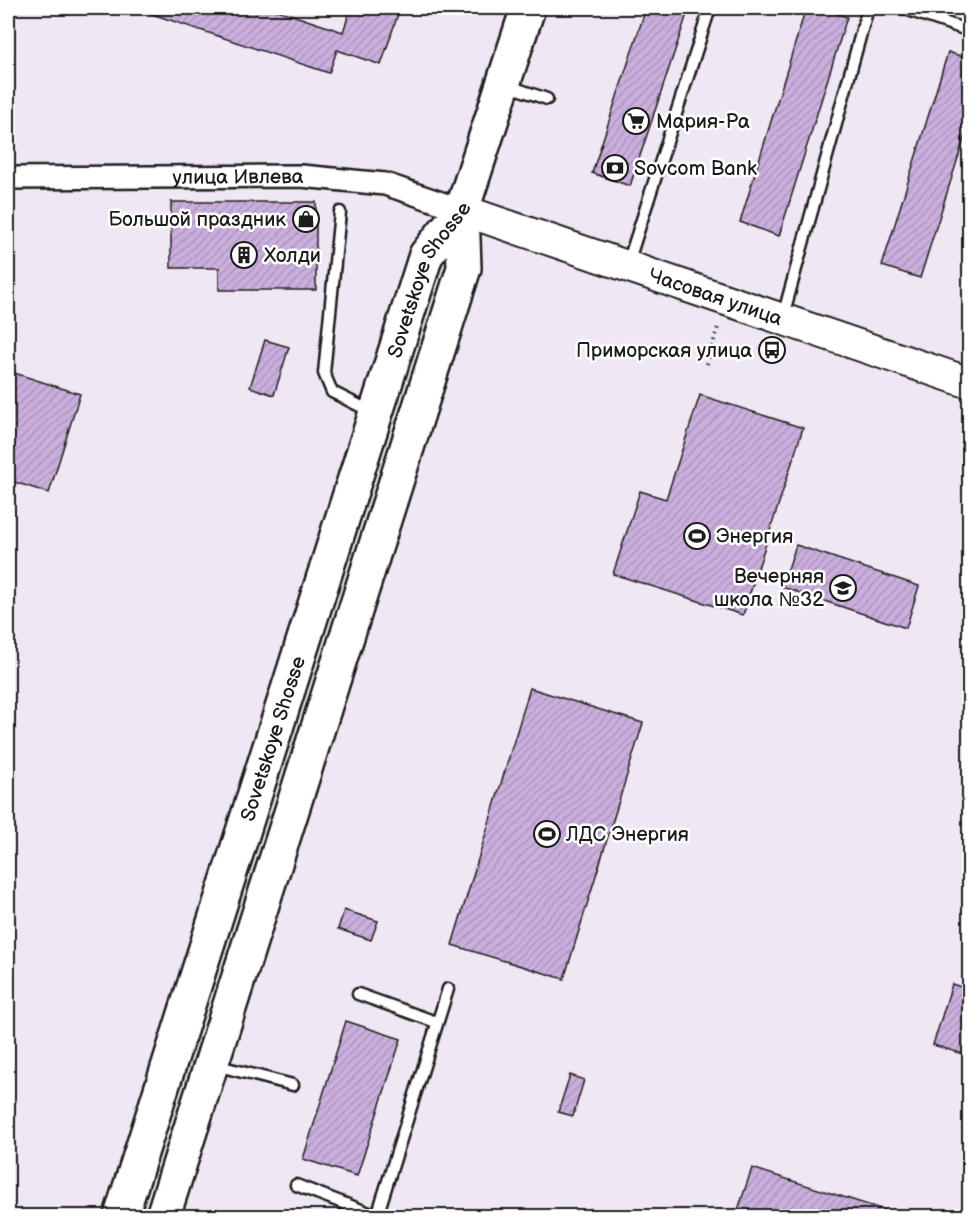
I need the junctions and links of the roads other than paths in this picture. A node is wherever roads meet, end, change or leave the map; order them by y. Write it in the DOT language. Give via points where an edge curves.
graph roads {
  1 [pos="528,8"];
  2 [pos="710,8"];
  3 [pos="868,8"];
  4 [pos="902,8"];
  5 [pos="932,12"];
  6 [pos="969,31"];
  7 [pos="503,84"];
  8 [pos="547,99"];
  9 [pos="8,178"];
  10 [pos="462,210"];
  11 [pos="340,212"];
  12 [pos="627,267"];
  13 [pos="783,320"];
  14 [pos="969,383"];
  15 [pos="375,413"];
  16 [pos="448,989"];
  17 [pos="357,994"];
  18 [pos="436,1022"];
  19 [pos="212,1064"];
  20 [pos="292,1085"];
  21 [pos="296,1185"];
  22 [pos="121,1216"];
  23 [pos="163,1216"];
  1 -- 7 [label="highway"];
  2 -- 12 [label="lane"];
  3 -- 13 [label="lane"];
  4 -- 5 [label="lane"];
  5 -- 6 [label="lane"];
  7 -- 8 [label="lane"];
  7 -- 10 [label="highway"];
  9 -- 10 [label="street, улица Ивлева" via="301,176 385,184"];
  10 -- 12 [label="main road, Часовая улица"];
  10 -- 15 [label="highway, Sovetskoye Shosse" via="426,255"];
  10 -- 19 [label="highway, Sovetskoye Shosse" via="464,268"];
  11 -- 15 [label="lane" via="324,373 332,392"];
  12 -- 13 [label="main road, Часовая улица"];
  13 -- 14 [label="main road, Часовая улица"];
  15 -- 22 [label="highway, Sovetskoye Shosse"];
  16 -- 18 [label="lane"];
  17 -- 18 [label="lane"];
  18 -- 21 [label="lane" via="377,1216"];
  19 -- 20 [label="lane"];
  19 -- 23 [label="highway, Sovetskoye Shosse"];
}
